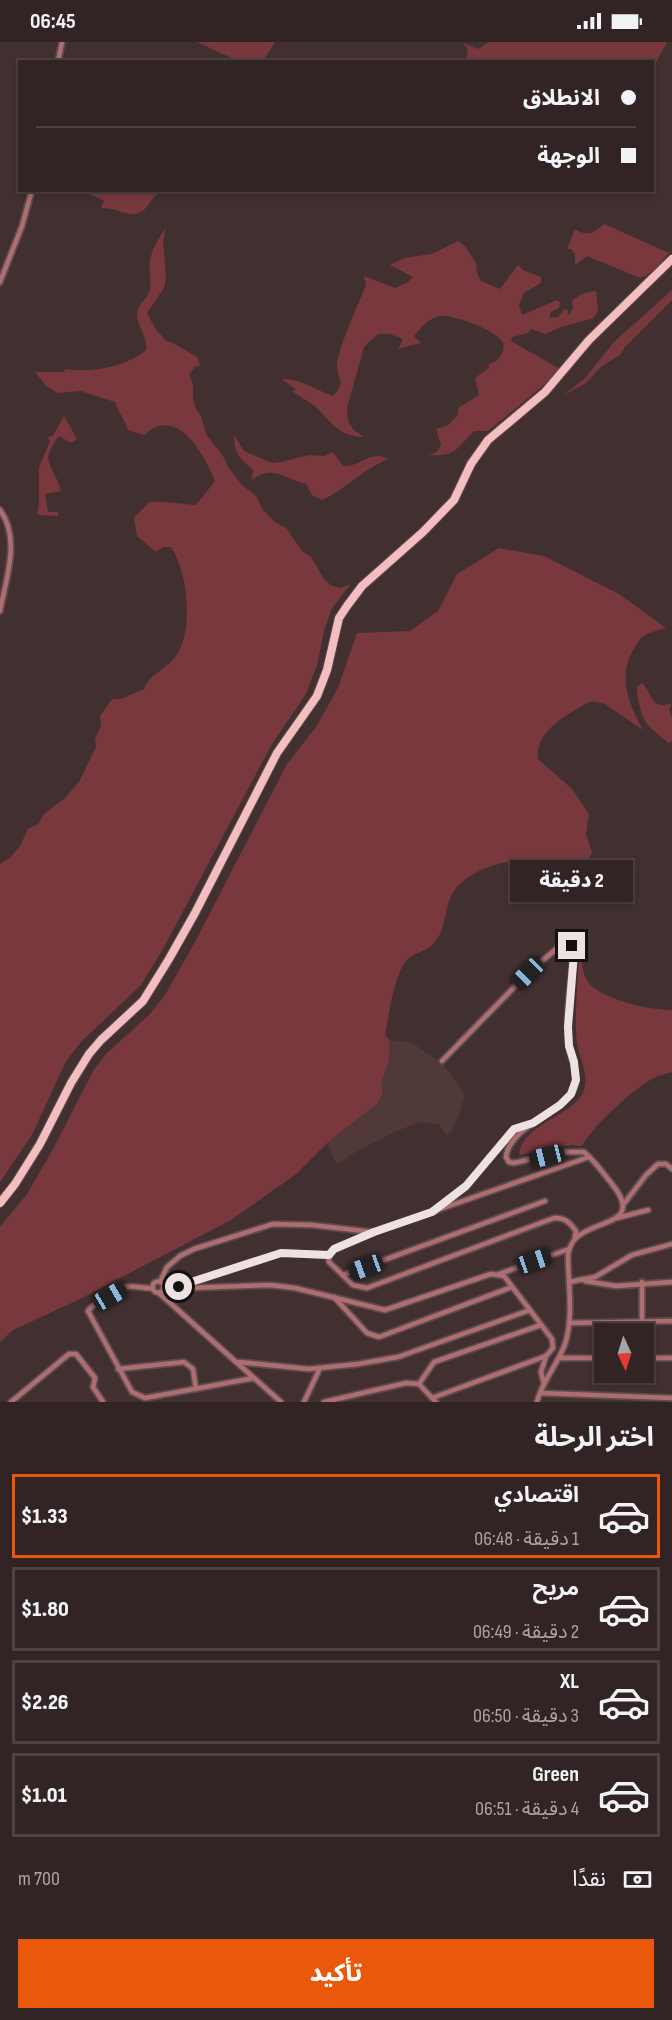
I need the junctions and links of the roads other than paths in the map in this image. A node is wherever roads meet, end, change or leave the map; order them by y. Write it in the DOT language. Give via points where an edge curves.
graph roads {
  1 [pos="62,42"];
  2 [pos="58,60"];
  3 [pos="31,192"];
  4 [pos="672,259"];
  5 [pos="0,282"];
  6 [pos="0,510"];
  7 [pos="0,611"];
  8 [pos="442,1061"];
  9 [pos="533,1123"];
  10 [pos="589,1157"];
  11 [pos="672,1169"];
  12 [pos="545,1201"];
  13 [pos="0,1203"];
  14 [pos="623,1205"];
  15 [pos="648,1210"];
  16 [pos="432,1212"];
  17 [pos="617,1218"];
  18 [pos="374,1232"];
  19 [pos="574,1240"];
  20 [pos="672,1244"];
  21 [pos="569,1249"];
  22 [pos="329,1255"];
  23 [pos="498,1274"];
  24 [pos="343,1275"];
  25 [pos="582,1280"];
  26 [pos="160,1282"];
  27 [pos="569,1282"];
  28 [pos="642,1282"];
  29 [pos="672,1282"];
  30 [pos="179,1287"];
  31 [pos="513,1287"];
  32 [pos="153,1288"];
  33 [pos="161,1291"];
  34 [pos="334,1298"];
  35 [pos="530,1310"];
  36 [pos="672,1321"];
  37 [pos="642,1322"];
  38 [pos="569,1323"];
  39 [pos="541,1325"];
  40 [pos="546,1356"];
  41 [pos="559,1358"];
  42 [pos="594,1358"];
  43 [pos="654,1358"];
  44 [pos="672,1358"];
  45 [pos="238,1362"];
  46 [pos="320,1368"];
  47 [pos="118,1369"];
  48 [pos="254,1378"];
  49 [pos="419,1384"];
  50 [pos="544,1384"];
  51 [pos="196,1389"];
  52 [pos="540,1393"];
  53 [pos="672,1398"];
  54 [pos="434,1400"];
  55 [pos="11,1402"];
  56 [pos="103,1402"];
  57 [pos="281,1402"];
  58 [pos="304,1402"];
  59 [pos="324,1402"];
  60 [pos="537,1402"];
  1 -- 2 [label="street"];
  3 -- 5 [label="street"];
  4 -- 13 [label="main road" via="589,340 545,392 488,440 454,500 362,586 343,612 317,696 277,753 153,987 89,1054 40,1144"];
  6 -- 7 [label="street" via="11,540"];
  8 -- 9 [label="street" via="528,973 562,944 571,944 574,953 569,1046 575,1084 567,1098"];
  9 -- 10 [label="street" via="508,1149 509,1162 574,1151"];
  9 -- 16 [label="street" via="514,1129 466,1186"];
  10 -- 14 [label="street" via="619,1193"];
  10 -- 16 [label="street"];
  11 -- 14 [label="street" via="658,1164"];
  12 -- 24 [label="street"];
  14 -- 17 [label="street"];
  15 -- 17 [label="street"];
  16 -- 18 [label="street"];
  17 -- 19 [label="street"];
  18 -- 22 [label="street" via="334,1249"];
  18 -- 26 [label="street" via="273,1224 180,1256 167,1267"];
  19 -- 21 [label="street"];
  19 -- 24 [label="street" via="576,1231 571,1225 554,1218 367,1288 353,1285"];
  20 -- 25 [label="street" via="632,1255 595,1277"];
  21 -- 23 [label="street"];
  21 -- 27 [label="street"];
  22 -- 24 [label="street" via="329,1262"];
  22 -- 30 [label="street" via="281,1253"];
  23 -- 31 [label="street"];
  23 -- 34 [label="street" via="386,1310"];
  25 -- 27 [label="street"];
  25 -- 28 [label="street" via="616,1286"];
  26 -- 32 [label="street"];
  26 -- 33 [label="street" via="164,1286"];
  27 -- 38 [label="street"];
  28 -- 29 [label="street"];
  28 -- 37 [label="street"];
  30 -- 33 [label="street"];
  30 -- 34 [label="street" via="270,1286"];
  31 -- 34 [label="street" via="379,1337 367,1333"];
  31 -- 35 [label="street"];
  32 -- 33 [label="street"];
  32 -- 47 [label="street" via="127,1287 88,1311"];
  33 -- 45 [label="street"];
  35 -- 39 [label="street"];
  35 -- 46 [label="street" via="398,1358"];
  36 -- 37 [label="street"];
  37 -- 38 [label="street"];
  38 -- 41 [label="street"];
  39 -- 40 [label="street" via="552,1339 553,1348"];
  39 -- 49 [label="street" via="434,1362"];
  40 -- 50 [label="street" via="541,1371"];
  40 -- 54 [label="street"];
  41 -- 42 [label="street"];
  41 -- 50 [label="street"];
  43 -- 44 [label="street"];
  45 -- 46 [label="street"];
  45 -- 48 [label="street"];
  46 -- 58 [label="street"];
  47 -- 51 [label="street" via="128,1388 141,1397"];
  47 -- 51 [label="street" via="184,1362 193,1369"];
  48 -- 51 [label="street"];
  48 -- 57 [label="street"];
  49 -- 54 [label="street"];
  49 -- 59 [label="street" via="405,1383"];
  50 -- 52 [label="street"];
  52 -- 53 [label="street"];
  52 -- 60 [label="street"];
  55 -- 56 [label="street" via="73,1353 95,1378 93,1387"];
}
